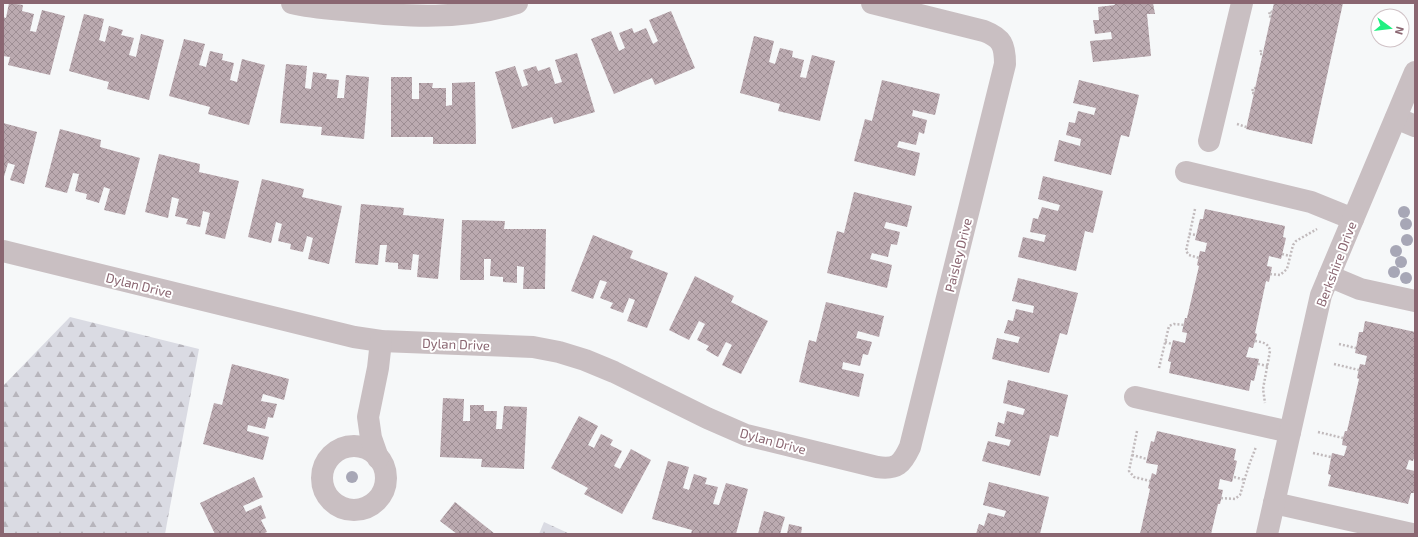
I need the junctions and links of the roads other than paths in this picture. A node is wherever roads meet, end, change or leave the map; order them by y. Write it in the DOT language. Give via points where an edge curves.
graph roads {
  1 [pos="292,3"];
  2 [pos="518,3"];
  3 [pos="872,3"];
  4 [pos="1242,3"];
  5 [pos="1415,72"];
  6 [pos="1406,122"];
  7 [pos="1210,141"];
  8 [pos="1186,172"];
  9 [pos="1353,219"];
  10 [pos="3,251"];
  11 [pos="1329,276"];
  12 [pos="1415,301"];
  13 [pos="381,341"];
  14 [pos="1135,397"];
  15 [pos="368,417"];
  16 [pos="1290,432"];
  17 [pos="341,449"];
  18 [pos="378,458"];
  19 [pos="898,466"];
  20 [pos="1274,503"];
  21 [pos="1267,534"];
  22 [pos="1412,534"];
  1 -- 2 [label="street" via="423,17 466,14"];
  3 -- 19 [label="street, Paisley Drive" via="984,30 1001,41 1005,53 1005,64 910,447"];
  4 -- 7 [label="street"];
  5 -- 6 [label="street, Berkshire Drive"];
  6 -- 9 [label="street, Berkshire Drive"];
  8 -- 9 [label="street" via="1311,202"];
  9 -- 11 [label="street, Berkshire Drive"];
  10 -- 13 [label="street, Dylan Drive" via="311,327"];
  11 -- 12 [label="street" via="1360,289"];
  11 -- 16 [label="street, Berkshire Drive" via="1321,295"];
  13 -- 15 [label="street"];
  13 -- 19 [label="street, Dylan Drive" via="534,347 559,352 614,372 746,435 877,467 888,469"];
  14 -- 16 [label="street"];
  15 -- 17 [label="street"];
  15 -- 18 [label="street" via="371,438"];
  16 -- 20 [label="street, Berkshire Drive"];
  17 -- 18 [label="street" via="361,447 371,451"];
  17 -- 18 [label="street" via="325,463 322,483 332,502 351,510 362,509 371,504 384,488 384,467"];
  20 -- 21 [label="street, Berkshire Drive"];
  20 -- 22 [label="street"];
}
